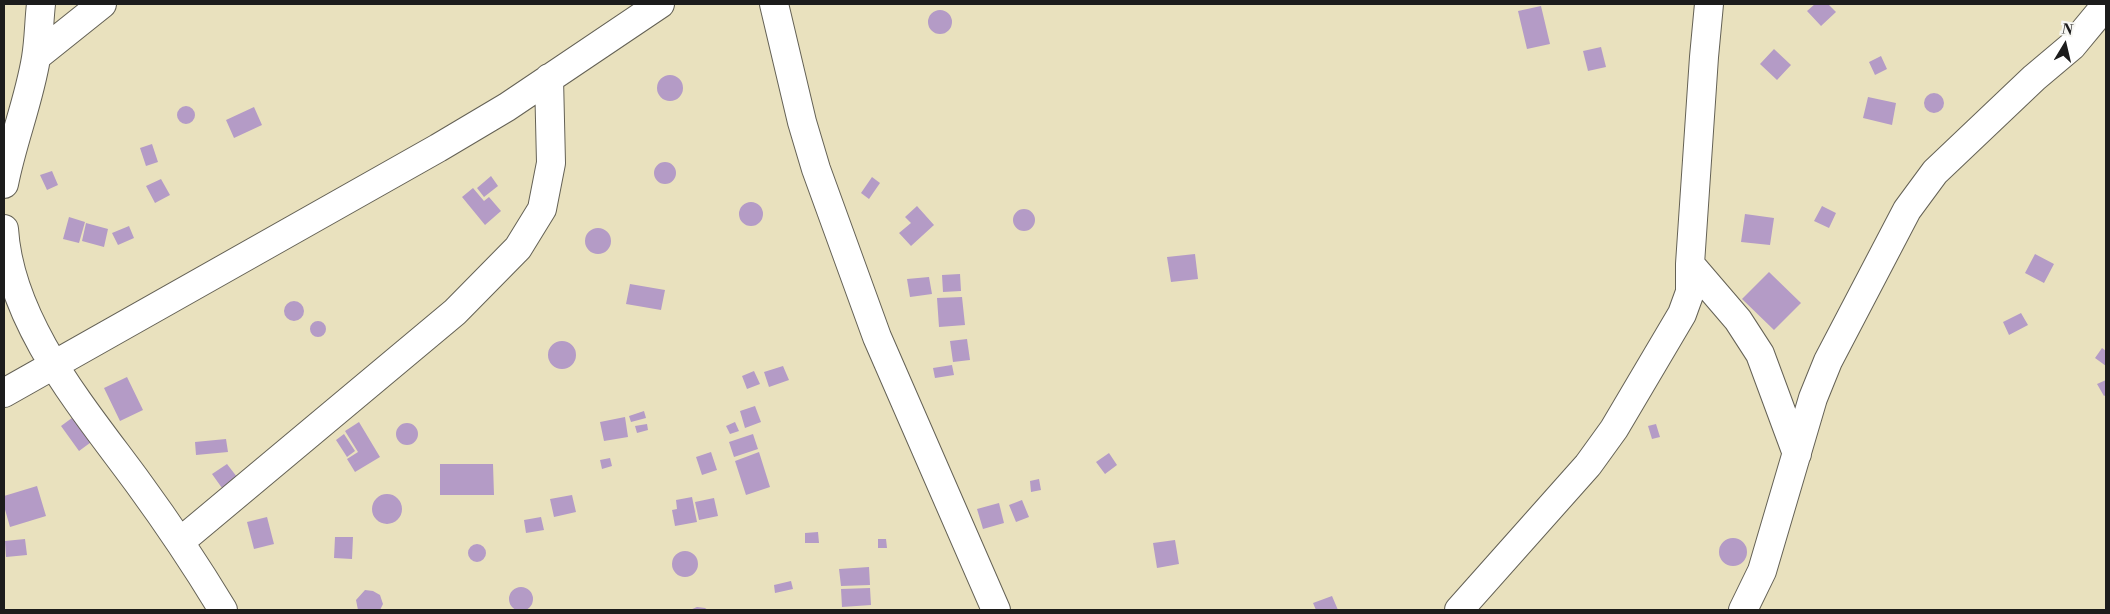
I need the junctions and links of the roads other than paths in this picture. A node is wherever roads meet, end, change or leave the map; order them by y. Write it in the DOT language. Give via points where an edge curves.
graph roads {
  1 [pos="41,4"];
  2 [pos="102,4"];
  3 [pos="660,4"];
  4 [pos="774,4"];
  5 [pos="1709,4"];
  6 [pos="2106,5"];
  7 [pos="36,56"];
  8 [pos="549,78"];
  9 [pos="4,184"];
  10 [pos="4,229"];
  11 [pos="1690,264"];
  12 [pos="52,365"];
  13 [pos="4,393"];
  14 [pos="1797,454"];
  15 [pos="181,541"];
  16 [pos="223,610"];
  17 [pos="996,610"];
  18 [pos="1459,610"];
  19 [pos="1743,610"];
  1 -- 7 [label="street"];
  2 -- 7 [label="street"];
  3 -- 8 [label="street"];
  4 -- 17 [label="street" via="816,169 877,337"];
  5 -- 11 [label="street"];
  6 -- 14 [label="street" via="2072,46 1935,172 1907,210 1828,361 1813,398"];
  7 -- 9 [label="street"];
  8 -- 12 [label="street" via="438,148"];
  8 -- 15 [label="street" via="551,163 542,209 518,248 455,312"];
  10 -- 12 [label="street" via="13,284"];
  11 -- 14 [label="street" via="1738,320 1760,354"];
  11 -- 18 [label="street" via="1690,292 1682,314 1614,429 1588,465"];
  12 -- 13 [label="street"];
  12 -- 15 [label="street"];
  14 -- 19 [label="street" via="1762,571"];
  15 -- 16 [label="street"];
}
